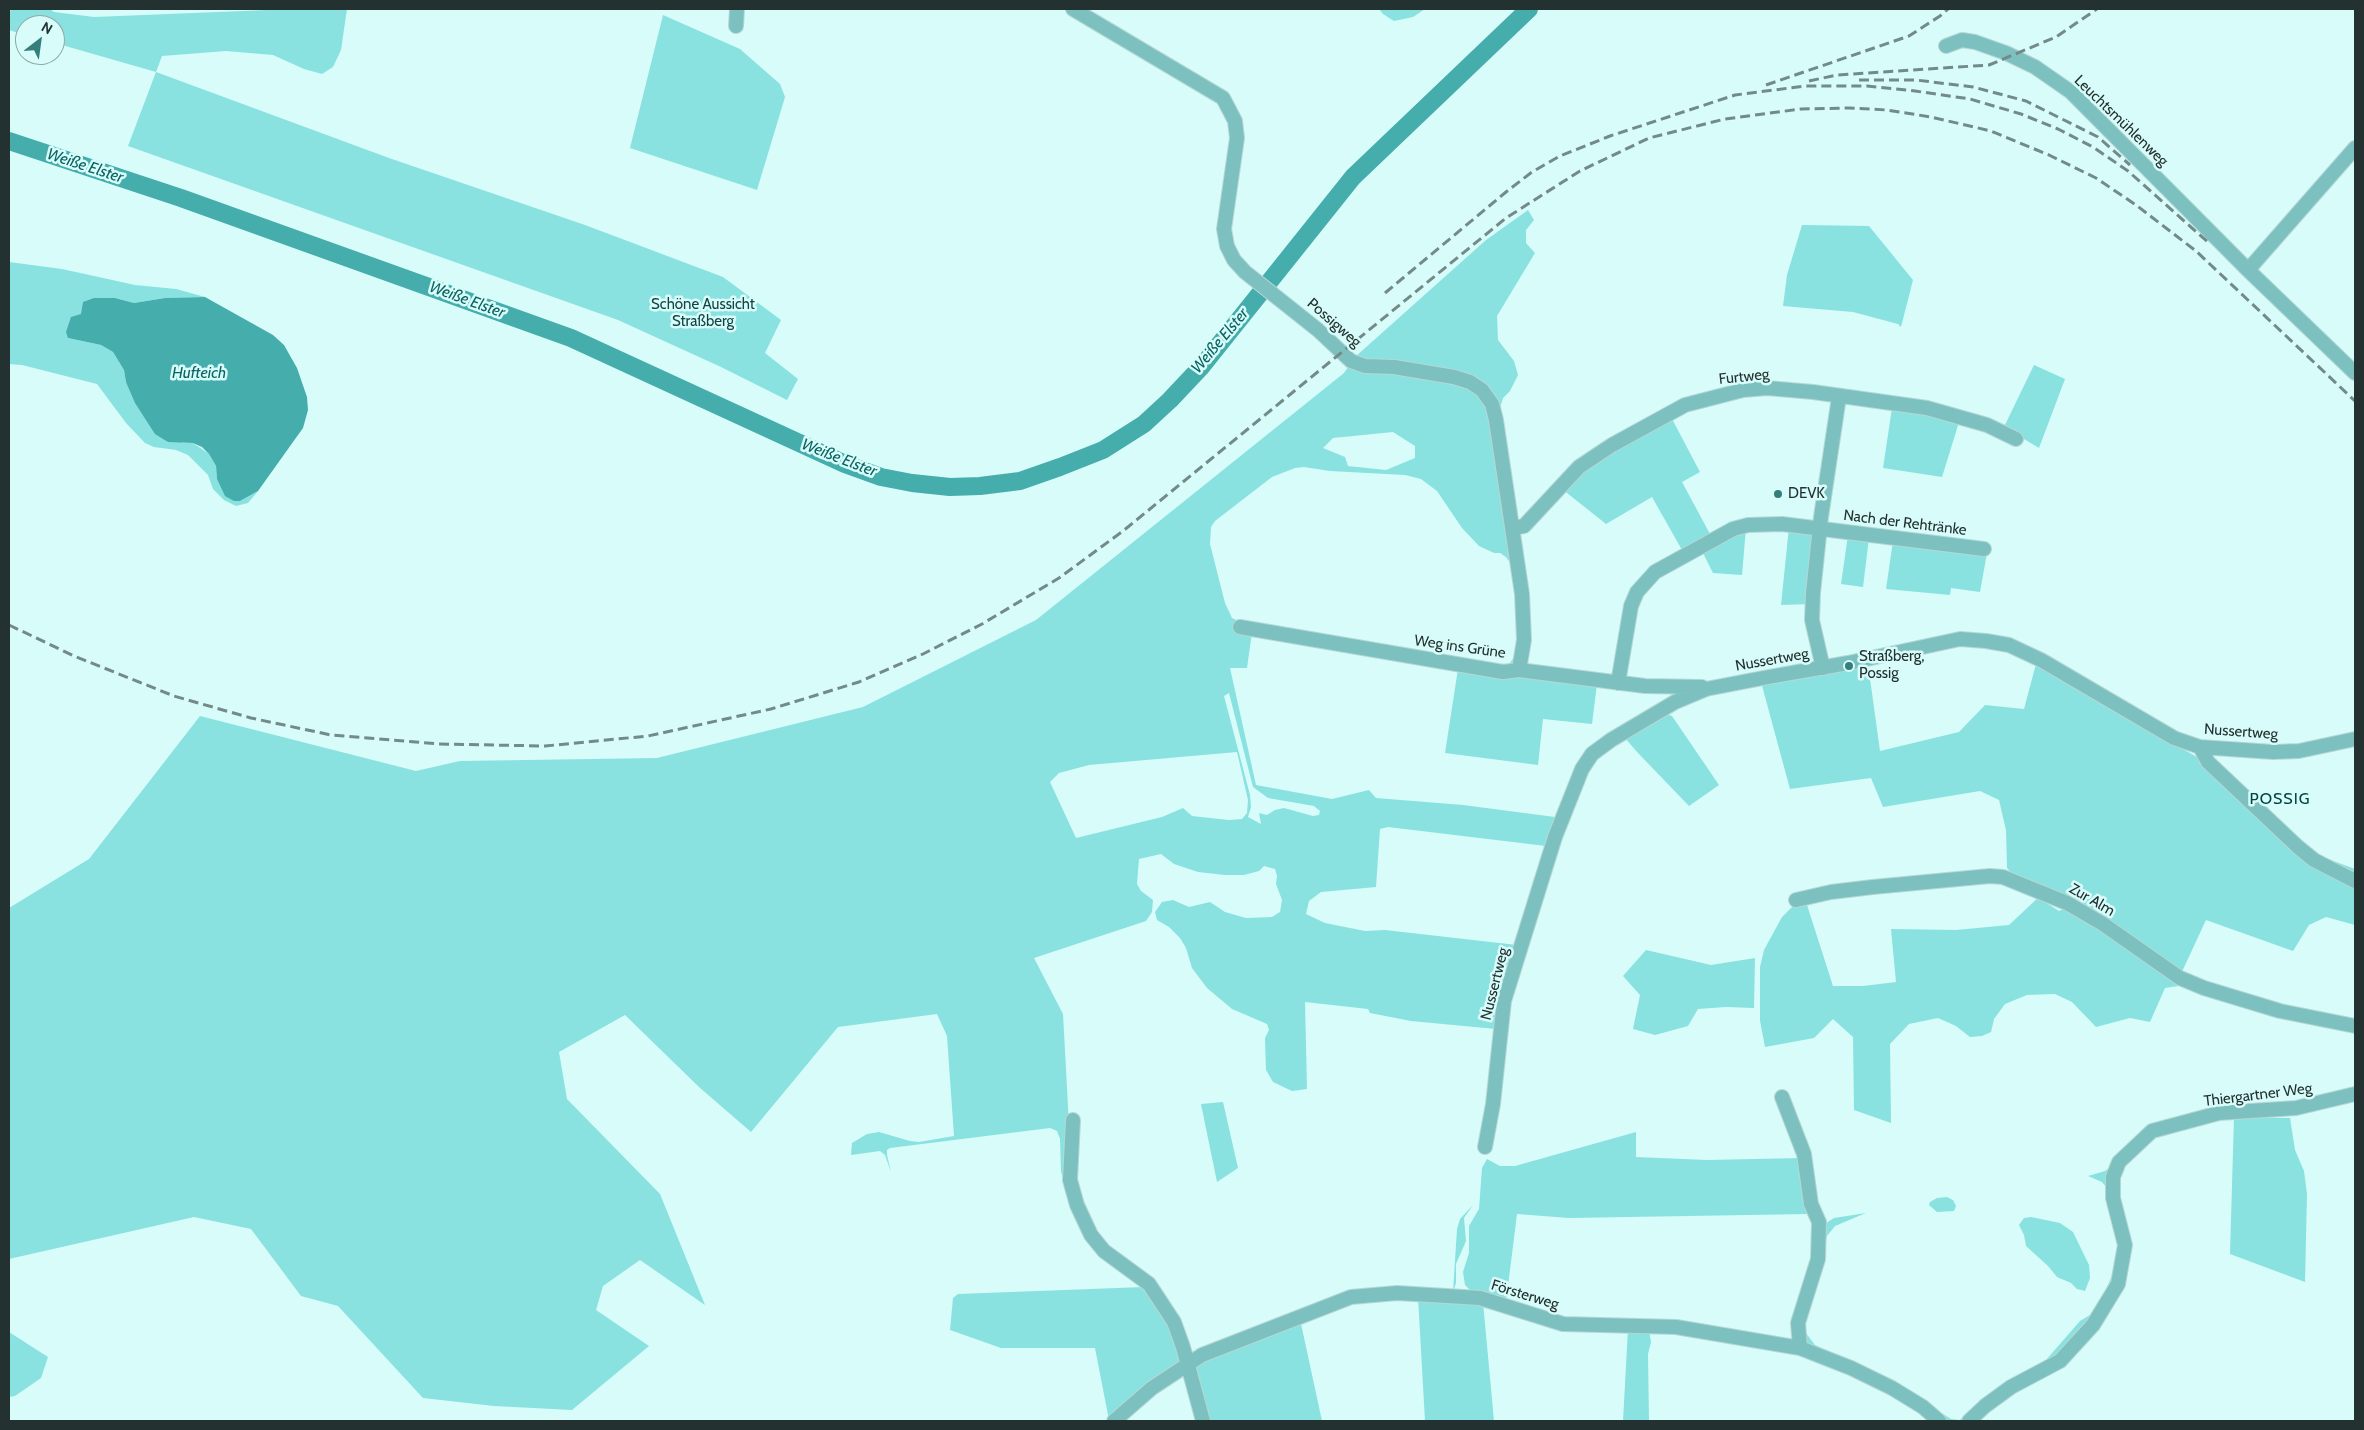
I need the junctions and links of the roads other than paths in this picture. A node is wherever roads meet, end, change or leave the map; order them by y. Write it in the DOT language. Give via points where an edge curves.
graph roads {
  1 [pos="737,9"];
  2 [pos="1073,9"];
  3 [pos="736,26"];
  4 [pos="1946,46"];
  5 [pos="2355,148"];
  6 [pos="2248,270"];
  7 [pos="2355,373"];
  8 [pos="1839,397"];
  9 [pos="2016,439"];
  10 [pos="1513,528"];
  11 [pos="1821,528"];
  12 [pos="1984,549"];
  13 [pos="1240,627"];
  14 [pos="1823,668"];
  15 [pos="1519,670"];
  16 [pos="1618,683"];
  17 [pos="1706,689"];
  18 [pos="2355,739"];
  19 [pos="2200,747"];
  20 [pos="2355,880"];
  21 [pos="1796,900"];
  22 [pos="2355,1026"];
  23 [pos="2355,1094"];
  24 [pos="1782,1097"];
  25 [pos="1073,1120"];
  26 [pos="1484,1147"];
  27 [pos="1800,1348"];
  28 [pos="1187,1363"];
  29 [pos="1114,1421"];
  30 [pos="1203,1421"];
  31 [pos="1939,1421"];
  32 [pos="1969,1421"];
  1 -- 3 [label="street"];
  2 -- 10 [label="street, Possigweg" via="1223,98 1235,121 1237,138 1224,229 1226,246 1245,272 1351,361 1366,366 1454,377 1482,390 1492,404 1496,420"];
  4 -- 6 [label="street, Leuchtsmühlenweg" via="1962,40 2006,53 2035,67 2072,92"];
  5 -- 6 [label="street"];
  6 -- 7 [label="street, Leuchtsmühlenweg"];
  8 -- 9 [label="street, Furtweg" via="1927,408 1961,416"];
  8 -- 10 [label="street, Furtweg" via="1766,388 1743,390 1685,405 1612,444 1579,467 1524,526"];
  8 -- 11 [label="street"];
  10 -- 15 [label="street, Possigweg" via="1523,612 1524,640"];
  11 -- 12 [label="street, Nach der Rehtränke"];
  11 -- 14 [label="street" via="1812,620"];
  11 -- 16 [label="street, Nach der Rehtränke" via="1748,524 1654,572 1637,592 1631,606"];
  13 -- 15 [label="street, Weg ins Grüne" via="1448,664 1503,672"];
  14 -- 17 [label="street, Nussertweg"];
  14 -- 19 [label="street, Nussertweg" via="1960,639 1986,640 2009,645 2041,660 2174,738"];
  15 -- 16 [label="street, Weg ins Grüne"];
  16 -- 17 [label="street, Weg ins Grüne" via="1699,686"];
  17 -- 26 [label="street, Nussertweg" via="1667,706 1619,735 1592,754 1582,769 1555,837 1504,1001 1493,1104"];
  18 -- 19 [label="street, Nussertweg" via="2273,752"];
  19 -- 20 [label="street" via="2208,762 2298,847 2314,860"];
  21 -- 22 [label="street, Zur Alm" via="1864,888 2003,877 2067,903 2180,978 2280,1012"];
  23 -- 32 [label="street, Thiergartner Weg" via="2296,1108 2220,1113 2152,1131 2120,1162 2113,1177 2113,1198 2125,1245 2118,1284 2093,1325 2060,1361 2011,1387"];
  24 -- 27 [label="street" via="1804,1154 1811,1204 1819,1222 1818,1259 1798,1323"];
  25 -- 28 [label="street" via="1070,1180 1091,1235 1104,1251 1148,1284 1174,1322"];
  27 -- 28 [label="street, Försterweg" via="1676,1327 1563,1324 1480,1298 1387,1293 1351,1297"];
  27 -- 31 [label="street, Försterweg" via="1892,1388"];
  28 -- 29 [label="street, Försterweg"];
  28 -- 30 [label="street"];
}
